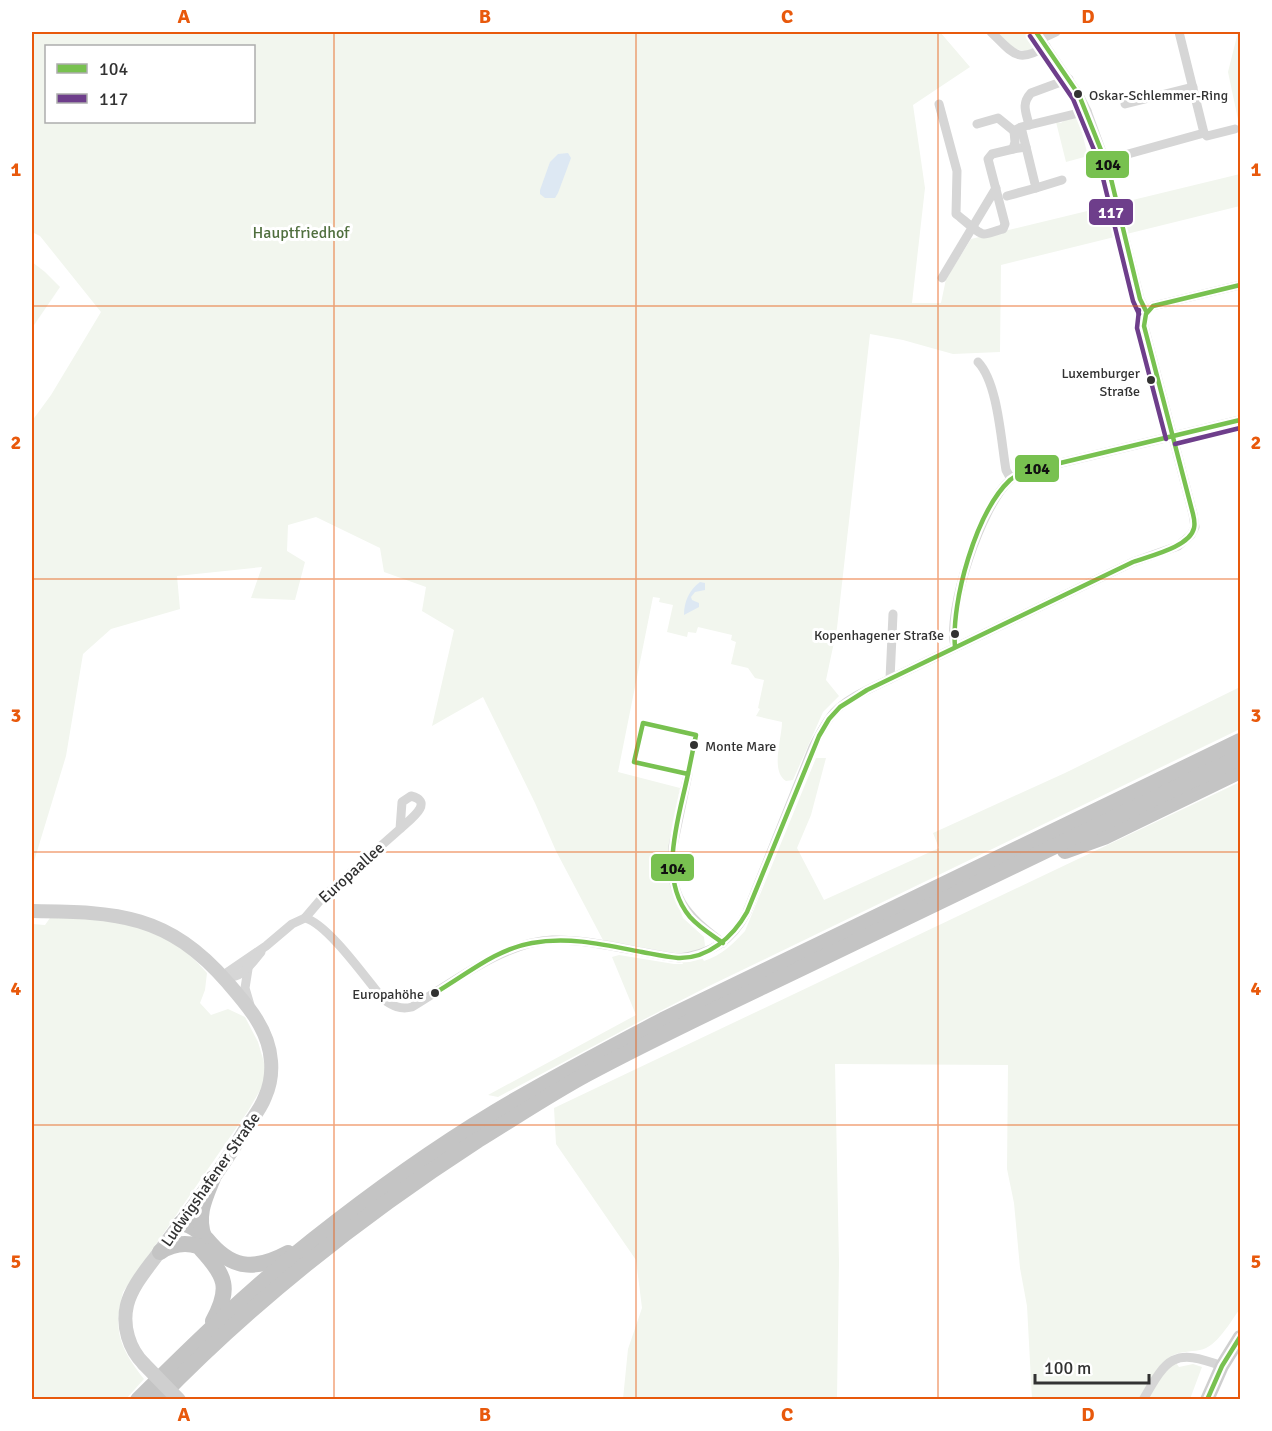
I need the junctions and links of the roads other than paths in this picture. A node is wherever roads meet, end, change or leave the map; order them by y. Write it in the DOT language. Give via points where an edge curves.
graph roads {
  1 [pos="990,32"];
  2 [pos="1056,32"];
  3 [pos="1179,32"];
  4 [pos="1041,39"];
  5 [pos="1069,79"];
  6 [pos="1193,87"];
  7 [pos="939,104"];
  8 [pos="1125,104"];
  9 [pos="1088,111"];
  10 [pos="977,124"];
  11 [pos="1021,128"];
  12 [pos="1235,129"];
  13 [pos="1204,133"];
  14 [pos="1026,147"];
  15 [pos="1013,149"];
  16 [pos="1062,180"];
  17 [pos="996,188"];
  18 [pos="1036,188"];
  19 [pos="1008,196"];
  20 [pos="1119,214"];
  21 [pos="972,227"];
  22 [pos="942,278"];
  23 [pos="1240,285"];
  24 [pos="1146,311"];
  25 [pos="978,362"];
  26 [pos="1240,420"];
  27 [pos="1173,436"];
  28 [pos="1011,479"];
  29 [pos="893,614"];
  30 [pos="955,647"];
  31 [pos="890,679"];
  32 [pos="1240,745"];
  33 [pos="1240,771"];
  34 [pos="688,774"];
  35 [pos="400,829"];
  36 [pos="1017,863"];
  37 [pos="32,911"];
  38 [pos="305,918"];
  39 [pos="723,943"];
  40 [pos="266,946"];
  41 [pos="249,966"];
  42 [pos="222,976"];
  43 [pos="254,1017"];
  44 [pos="213,1178"];
  45 [pos="181,1223"];
  46 [pos="312,1240"];
  47 [pos="201,1241"];
  48 [pos="160,1252"];
  49 [pos="207,1332"];
  50 [pos="1240,1337"];
  51 [pos="1222,1366"];
  52 [pos="180,1376"];
  53 [pos="1210,1394"];
  54 [pos="138,1400"];
  55 [pos="156,1400"];
  56 [pos="163,1400"];
  57 [pos="179,1400"];
  58 [pos="1143,1400"];
  1 -- 4 [label="street" via="1020,55 1031,55"];
  2 -- 4 [label="street"];
  3 -- 6 [label="street"];
  4 -- 5 [label="street"];
  5 -- 9 [label="street"];
  5 -- 11 [label="street" via="1031,93 1024,105"];
  6 -- 8 [label="street"];
  6 -- 13 [label="street"];
  7 -- 21 [label="street" via="957,171 956,214"];
  9 -- 11 [label="street"];
  9 -- 13 [label="street" via="1106,158"];
  10 -- 11 [label="street" via="998,118"];
  11 -- 14 [label="street"];
  11 -- 15 [label="street"];
  12 -- 13 [label="street" via="1208,136"];
  14 -- 15 [label="street"];
  14 -- 18 [label="street"];
  15 -- 17 [label="street" via="992,154 988,159"];
  16 -- 18 [label="street"];
  17 -- 21 [label="street"];
  17 -- 21 [label="street" via="1003,229 983,234"];
  18 -- 19 [label="street"];
  20 -- 24 [label="street, Europaallee"];
  21 -- 22 [label="street"];
  23 -- 24 [label="street"];
  24 -- 27 [label="street, Europaallee" via="1144,326"];
  25 -- 28 [label="street" via="991,382 1006,470"];
  26 -- 27 [label="street"];
  27 -- 28 [label="street" via="1044,466"];
  27 -- 30 [label="street, Europaallee" via="1195,521 1186,541 1133,562"];
  28 -- 30 [label="street" via="993,505 972,549 953,628"];
  29 -- 31 [label="street"];
  30 -- 31 [label="street, Europaallee"];
  31 -- 39 [label="street, Europaallee" via="845,701 824,724 747,912 737,930"];
  32 -- 36 [label="highway"];
  32 -- 46 [label="highway" via="582,1062 398,1176"];
  33 -- 36 [label="highway" via="1104,837 1058,854"];
  34 -- 39 [label="street" via="673,846 673,881 687,913"];
  35 -- 38 [label="street, Europaallee"];
  36 -- 52 [label="highway" via="587,1074 519,1114 345,1232"];
  37 -- 42 [label="street, Ludwigshafener Straße" via="94,913 138,921 187,944"];
  38 -- 39 [label="street, Europaallee" via="327,933 383,999 405,1009 502,953 524,945 552,940 680,958"];
  38 -- 40 [label="street, Europaallee"];
  40 -- 41 [label="street, Europaallee"];
  40 -- 42 [label="street, Europaallee"];
  41 -- 42 [label="street, Europaallee" via="237,976"];
  41 -- 43 [label="street" via="245,988"];
  42 -- 43 [label="street, Ludwigshafener Straße"];
  43 -- 44 [label="street, Ludwigshafener Straße" via="265,1035 270,1055 269,1085 261,1106"];
  44 -- 45 [label="street, Ludwigshafener Straße"];
  44 -- 47 [label="highway" via="200,1214"];
  45 -- 47 [label="highway" via="186,1233"];
  45 -- 48 [label="street, Ludwigshafener Straße"];
  46 -- 47 [label="highway" via="270,1262 247,1265 236,1263"];
  46 -- 49 [label="highway"];
  47 -- 48 [label="highway" via="170,1246"];
  47 -- 49 [label="highway" via="225,1286 223,1301"];
  48 -- 57 [label="street, Ludwigshafener Straße, bridge" via="133,1290 126,1312 126,1329 131,1346 144,1364"];
  49 -- 54 [label="highway"];
  50 -- 51 [label="street"];
  51 -- 53 [label="street"];
  51 -- 58 [label="street" via="1195,1357 1174,1359 1155,1378"];
  52 -- 55 [label="highway"];
  52 -- 56 [label="highway"];
}
